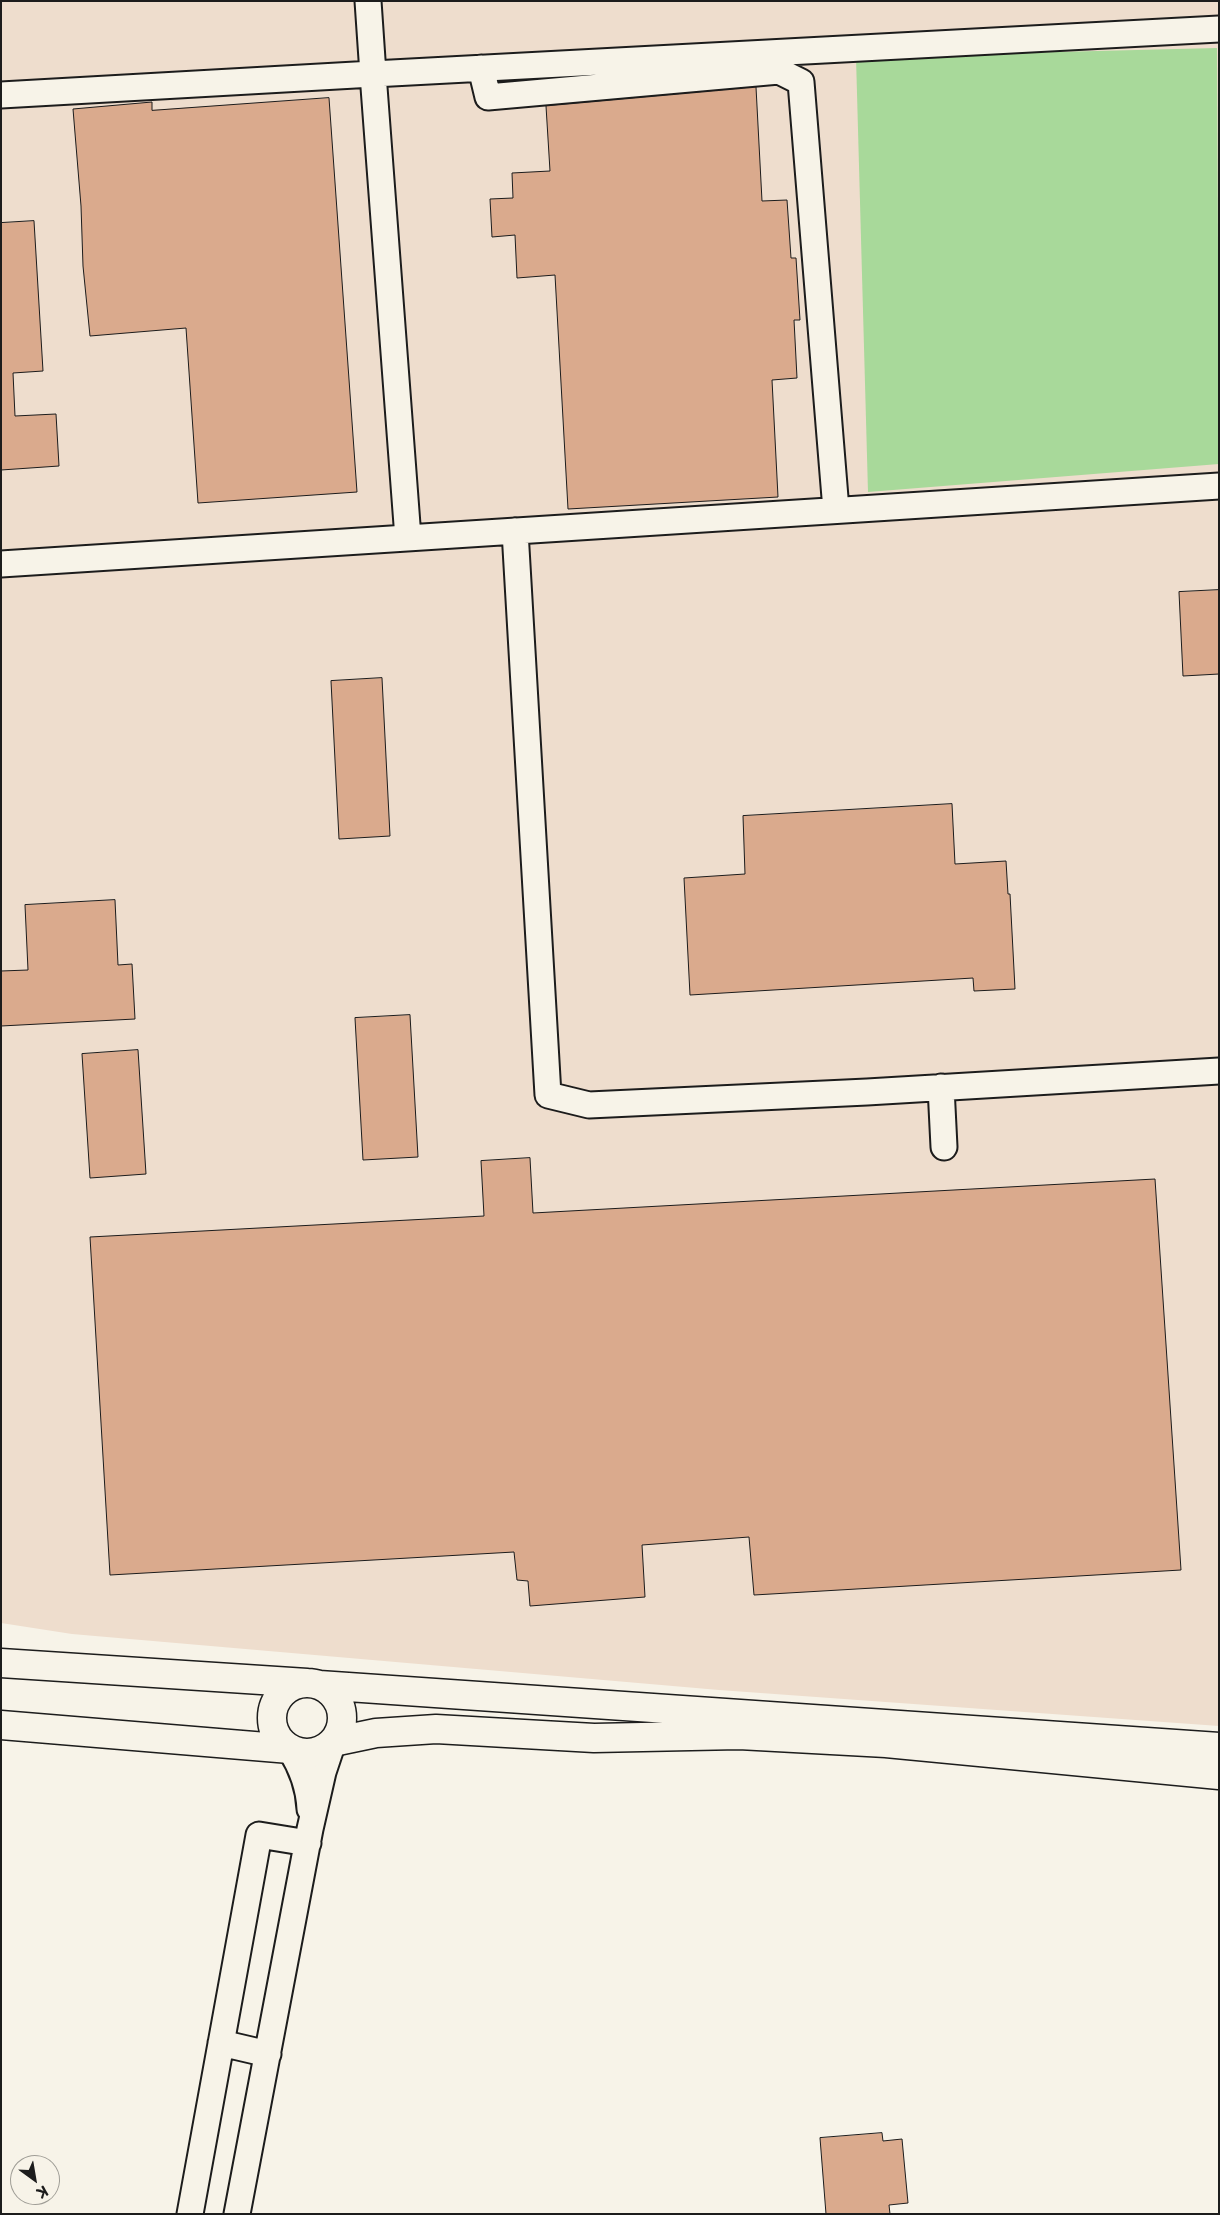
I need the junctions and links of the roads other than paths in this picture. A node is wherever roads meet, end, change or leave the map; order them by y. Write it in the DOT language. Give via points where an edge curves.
graph roads {
  1 [pos="368,1"];
  2 [pos="1219,29"];
  3 [pos="480,68"];
  4 [pos="373,74"];
  5 [pos="1,95"];
  6 [pos="1219,486"];
  7 [pos="836,510"];
  8 [pos="516,531"];
  9 [pos="408,538"];
  10 [pos="1,564"];
  11 [pos="1219,1070"];
  12 [pos="941,1087"];
  13 [pos="944,1147"];
  14 [pos="1,1663"];
  15 [pos="313,1684"];
  16 [pos="1,1725"];
  17 [pos="1219,1741"];
  18 [pos="333,1742"];
  19 [pos="1191,1747"];
  20 [pos="1219,1747"];
  21 [pos="290,1749"];
  22 [pos="1219,1775"];
  23 [pos="309,1836"];
  24 [pos="221,2044"];
  25 [pos="268,2054"];
  26 [pos="190,2214"];
  27 [pos="237,2214"];
  1 -- 4 [label="street"];
  2 -- 3 [label="street"];
  3 -- 4 [label="street"];
  3 -- 7 [label="street" via="488,97 779,71 801,82"];
  4 -- 5 [label="street"];
  4 -- 9 [label="street"];
  6 -- 7 [label="street"];
  7 -- 8 [label="street"];
  8 -- 9 [label="street"];
  8 -- 12 [label="street" via="548,1095 589,1105"];
  9 -- 10 [label="street"];
  11 -- 12 [label="street"];
  12 -- 13 [label="street"];
  14 -- 15 [label="main road"];
  15 -- 18 [label="main road" via="329,1690 342,1710 340,1733"];
  15 -- 19 [label="main road"];
  15 -- 21 [label="main road" via="286,1690 273,1709 275,1732"];
  16 -- 21 [label="main road"];
  17 -- 19 [label="main road"];
  18 -- 21 [label="main road" via="324,1750 313,1753"];
  18 -- 22 [label="main road" via="376,1733 436,1729 594,1738 740,1735 886,1743"];
  18 -- 23 [label="street"];
  19 -- 20 [label="main road"];
  21 -- 23 [label="street" via="301,1767 310,1798"];
  23 -- 24 [label="street" via="259,1834"];
  23 -- 25 [label="street"];
  24 -- 25 [label="street"];
  24 -- 26 [label="street"];
  25 -- 27 [label="street"];
}
